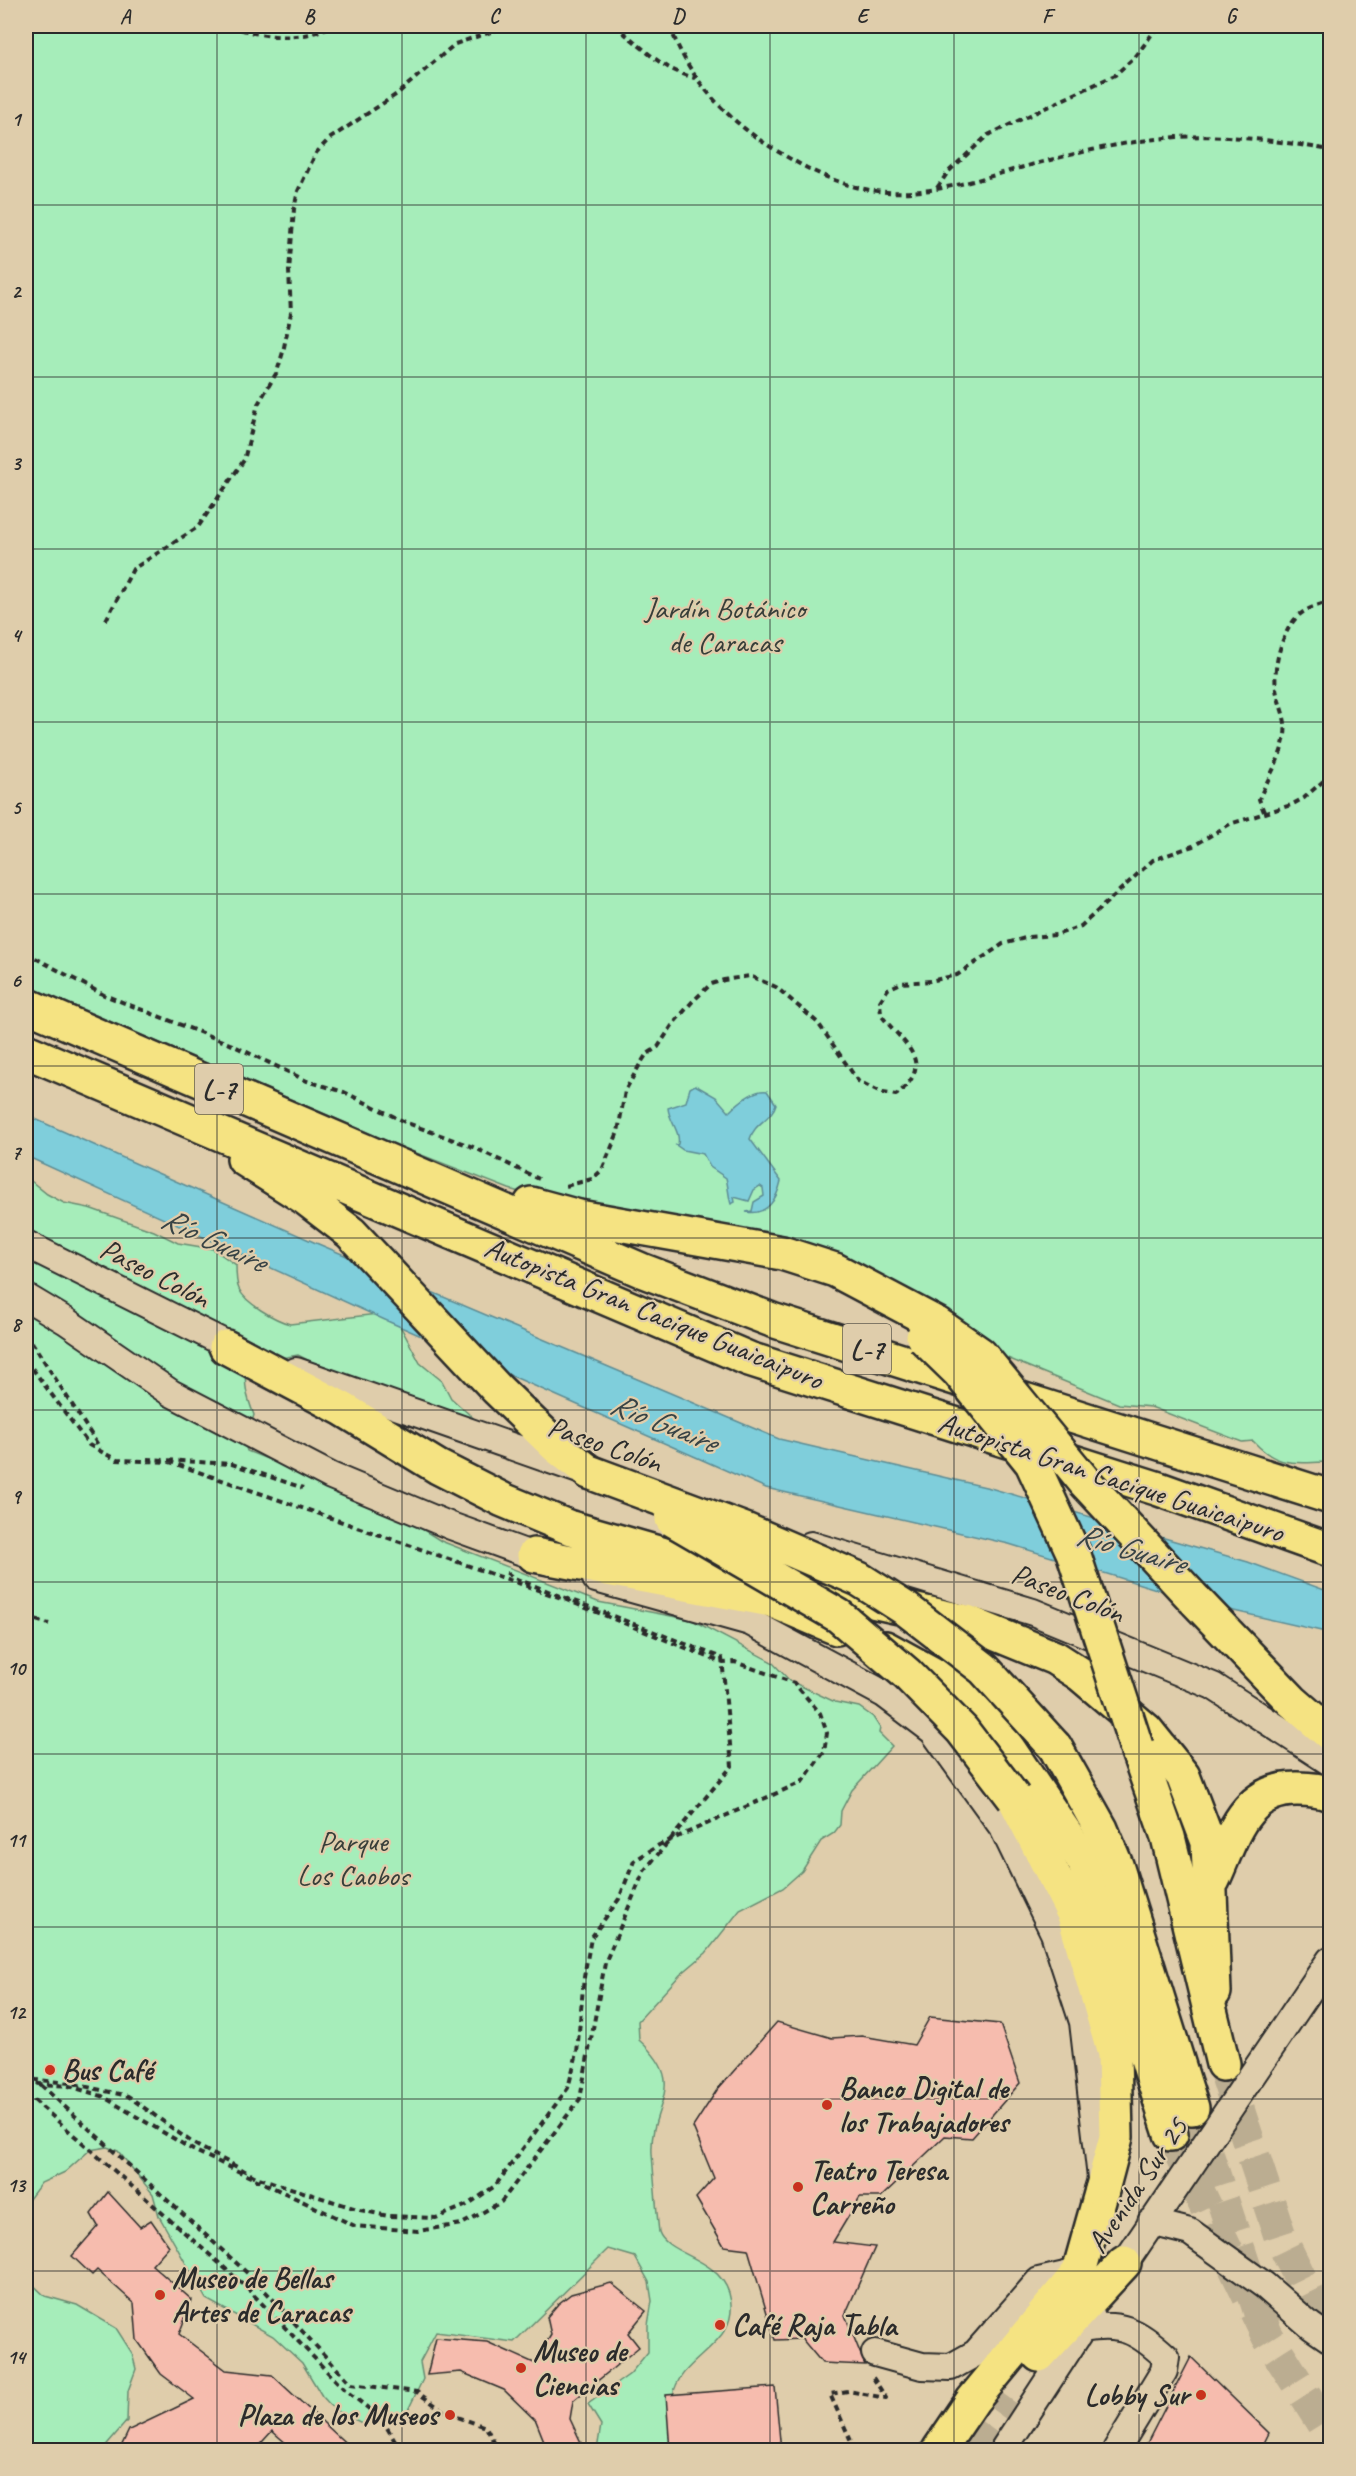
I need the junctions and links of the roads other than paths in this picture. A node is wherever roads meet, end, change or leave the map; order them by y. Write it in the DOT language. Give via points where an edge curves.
graph roads {
  1 [pos="26,1005"];
  2 [pos="26,1051"];
  3 [pos="187,1118"];
  4 [pos="413,1172"];
  5 [pos="26,1244"];
  6 [pos="26,1298"];
  7 [pos="930,1330"];
  8 [pos="226,1347"];
  9 [pos="590,1472"];
  10 [pos="1330,1497"];
  11 [pos="1330,1550"];
  12 [pos="534,1555"];
  13 [pos="1330,1734"];
  14 [pos="1330,1762"];
  15 [pos="1330,1794"];
  16 [pos="1211,1885"];
  17 [pos="1330,1959"];
  18 [pos="1192,2108"];
  19 [pos="1172,2134"];
  20 [pos="1102,2190"];
  21 [pos="1151,2222"];
  22 [pos="1124,2263"];
  23 [pos="1079,2272"];
  24 [pos="1082,2329"];
  25 [pos="1330,2338"];
  26 [pos="872,2363"];
  27 [pos="939,2451"];
  28 [pos="1003,2451"];
  29 [pos="1116,2451"];
  1 -- 4 [label="main road, Autopista Gran Cacique Guaicaipuro / L-7"];
  2 -- 3 [label="main road, Autopista Gran Cacique Guaicaipuro / L-7"];
  3 -- 9 [label="main road" via="351,1233 497,1389 556,1446"];
  3 -- 11 [label="main road, Autopista Gran Cacique Guaicaipuro / L-7" via="749,1359 1159,1489"];
  4 -- 7 [label="main road" via="579,1217 782,1253 835,1270"];
  4 -- 10 [label="main road, Autopista Gran Cacique Guaicaipuro / L-7" via="641,1270 772,1320"];
  5 -- 8 [label="street, Paseo Colón"];
  6 -- 12 [label="street" via="171,1393 331,1476 451,1526"];
  7 -- 13 [label="main road, bridge" via="980,1354 1085,1482 1292,1701"];
  7 -- 16 [label="main road, bridge" via="1032,1463 1073,1552 1168,1837 1223,2064 1211,1969"];
  8 -- 14 [label="street, Paseo Colón" via="665,1500 1033,1612 1214,1686"];
  8 -- 16 [label="main road" via="343,1409 438,1467 568,1527 672,1557 967,1622 1055,1658 1106,1694 1146,1730 1183,1776 1208,1842"];
  9 -- 18 [label="main road, bridge" via="746,1530 859,1579 906,1609 984,1669 1055,1747 1101,1830 1116,1865"];
  9 -- 20 [label="main road, bridge" via="839,1616 907,1674 962,1730 1014,1798 1074,1915 1114,2054 1116,2137"];
  12 -- 19 [label="main road" via="771,1600 903,1656 954,1686 989,1720 1084,1861"];
  12 -- 20 [label="street" via="611,1585 760,1627 884,1694 933,1731 1003,1828 1054,1934 1083,2022"];
  15 -- 16 [label="main road" via="1290,1789 1255,1801 1237,1827"];
  17 -- 21 [label="street, Avenida Sur 25"];
  20 -- 23 [label="main road"];
  21 -- 22 [label="street, Avenida Sur 25"];
  21 -- 25 [label="street" via="1190,2232"];
  22 -- 23 [label="main road" via="1005,2395"];
  22 -- 24 [label="street, Avenida Sur 25"];
  23 -- 26 [label="street" via="1039,2281 976,2353 951,2367"];
  23 -- 27 [label="main road" via="973,2400"];
  24 -- 28 [label="street, Avenida Sur 25"];
  24 -- 29 [label="street" via="1106,2325 1131,2331 1166,2357 1164,2371"];
}
